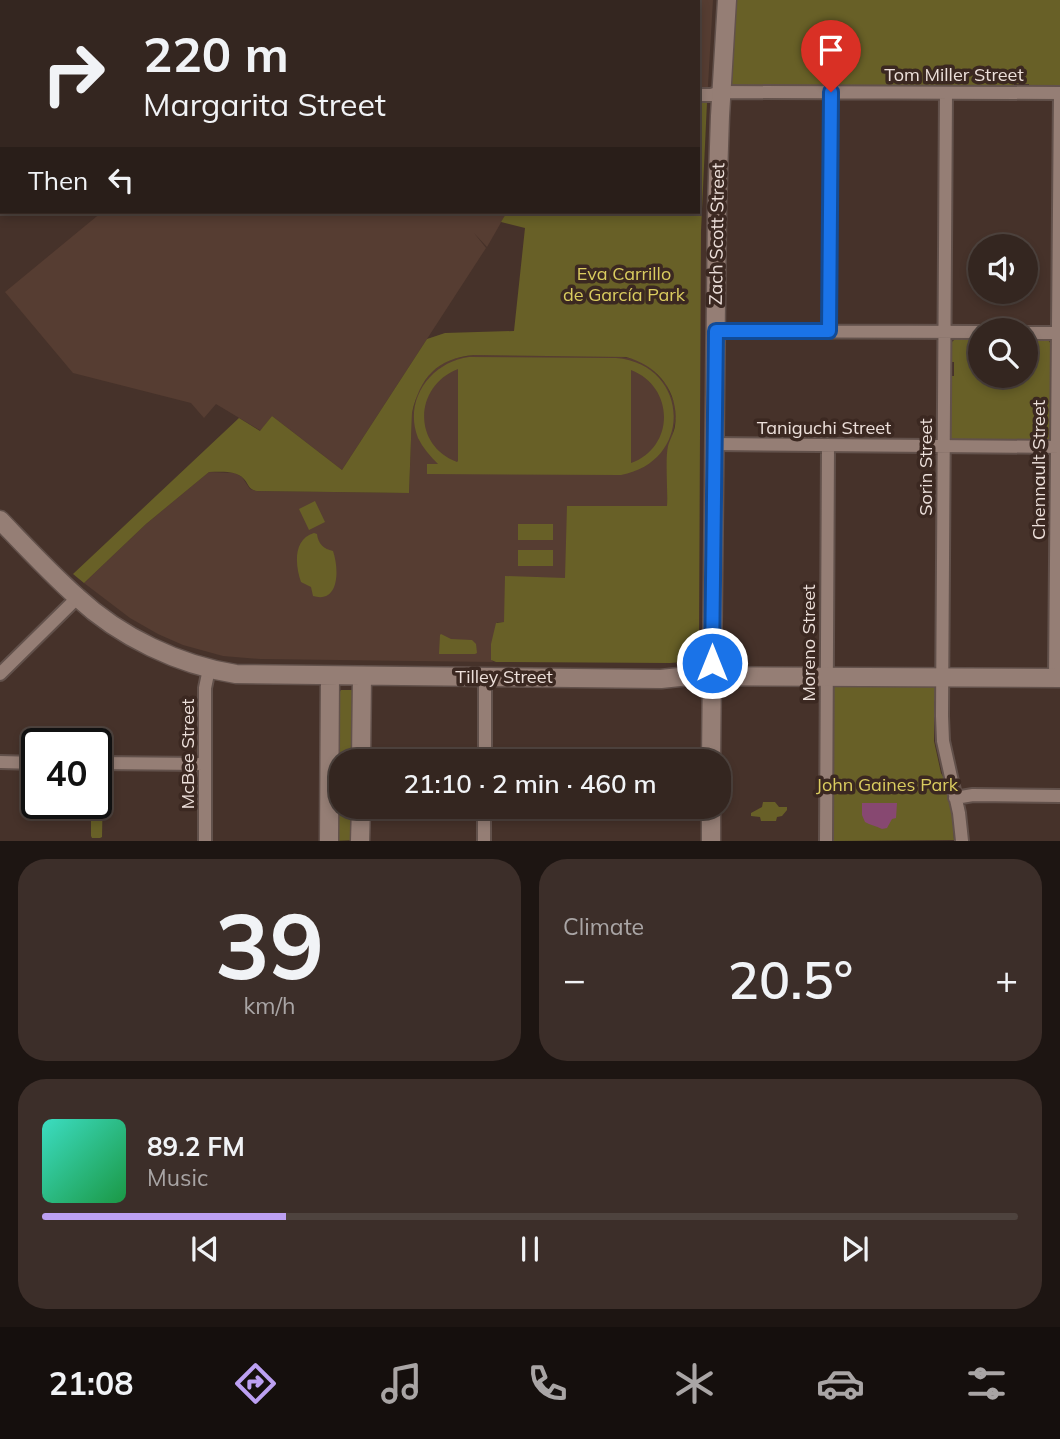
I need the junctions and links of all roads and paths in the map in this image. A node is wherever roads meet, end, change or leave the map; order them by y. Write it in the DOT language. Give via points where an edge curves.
graph roads {
  1 [pos="727,0"];
  2 [pos="721,92"];
  3 [pos="831,92"];
  4 [pos="947,93"];
  5 [pos="1060,93"];
  6 [pos="700,95"];
  7 [pos="716,331"];
  8 [pos="829,331"];
  9 [pos="945,332"];
  10 [pos="968,332"];
  11 [pos="1038,333"];
  12 [pos="1059,333"];
  13 [pos="714,444"];
  14 [pos="828,445"];
  15 [pos="944,446"];
  16 [pos="1058,447"];
  17 [pos="0,520"];
  18 [pos="78,598"];
  19 [pos="209,669"];
  20 [pos="0,674"];
  21 [pos="330,676"];
  22 [pos="362,676"];
  23 [pos="712,676"];
  24 [pos="485,677"];
  25 [pos="827,677"];
  26 [pos="942,678"];
  27 [pos="1058,678"];
  28 [pos="361,749"];
  29 [pos="485,749"];
  30 [pos="711,749"];
  31 [pos="0,762"];
  32 [pos="21,763"];
  33 [pos="112,763"];
  34 [pos="205,764"];
  35 [pos="1060,796"];
  36 [pos="955,798"];
  37 [pos="361,819"];
  38 [pos="484,819"];
  39 [pos="711,819"];
  40 [pos="205,841"];
  41 [pos="329,841"];
  42 [pos="360,841"];
  43 [pos="484,841"];
  44 [pos="711,841"];
  45 [pos="826,841"];
  46 [pos="962,841"];
  1 -- 2 [label="street, Zach Scott Street"];
  2 -- 3 [label="street, Tom Miller Street"];
  2 -- 6 [label="street, Tom Miller Street"];
  2 -- 7 [label="street, Zach Scott Street"];
  3 -- 4 [label="street, Tom Miller Street"];
  3 -- 8 [label="street"];
  4 -- 5 [label="street, Tom Miller Street"];
  4 -- 9 [label="street, Sorin Street"];
  5 -- 12 [label="street, Chennault Street"];
  7 -- 8 [label="street"];
  7 -- 13 [label="street, Zach Scott Street"];
  8 -- 9 [label="street"];
  9 -- 10 [label="street"];
  9 -- 15 [label="street, Sorin Street"];
  11 -- 12 [label="street"];
  12 -- 16 [label="street, Chennault Street"];
  13 -- 14 [label="street, Taniguchi Street"];
  13 -- 23 [label="street, Zach Scott Street"];
  14 -- 15 [label="street, Taniguchi Street"];
  14 -- 25 [label="street, Moreno Street"];
  15 -- 16 [label="street, Taniguchi Street"];
  15 -- 26 [label="street, Sorin Street"];
  16 -- 27 [label="street, Chennault Street"];
  17 -- 18 [label="street, Tilley Street"];
  18 -- 19 [label="street, Tilley Street" via="143,643"];
  18 -- 20 [label="street"];
  19 -- 21 [label="street, Tilley Street"];
  19 -- 34 [label="street, McBee Street"];
  21 -- 22 [label="street, Tilley Street"];
  21 -- 41 [label="street"];
  22 -- 24 [label="street, Tilley Street"];
  22 -- 28 [label="street"];
  23 -- 24 [label="street, Tilley Street"];
  23 -- 25 [label="street, Tilley Street"];
  23 -- 30 [label="street, Zach Scott Street"];
  24 -- 29 [label="street"];
  25 -- 26 [label="street, Tilley Street"];
  25 -- 45 [label="street, Moreno Street"];
  26 -- 27 [label="street, Tilley Street"];
  26 -- 36 [label="street, Sorin Street" via="943,741"];
  31 -- 32 [label="street"];
  33 -- 34 [label="street"];
  34 -- 40 [label="street, McBee Street"];
  35 -- 36 [label="street"];
  36 -- 46 [label="street, Sorin Street"];
  37 -- 42 [label="street"];
  38 -- 43 [label="street"];
  39 -- 44 [label="street"];
}
